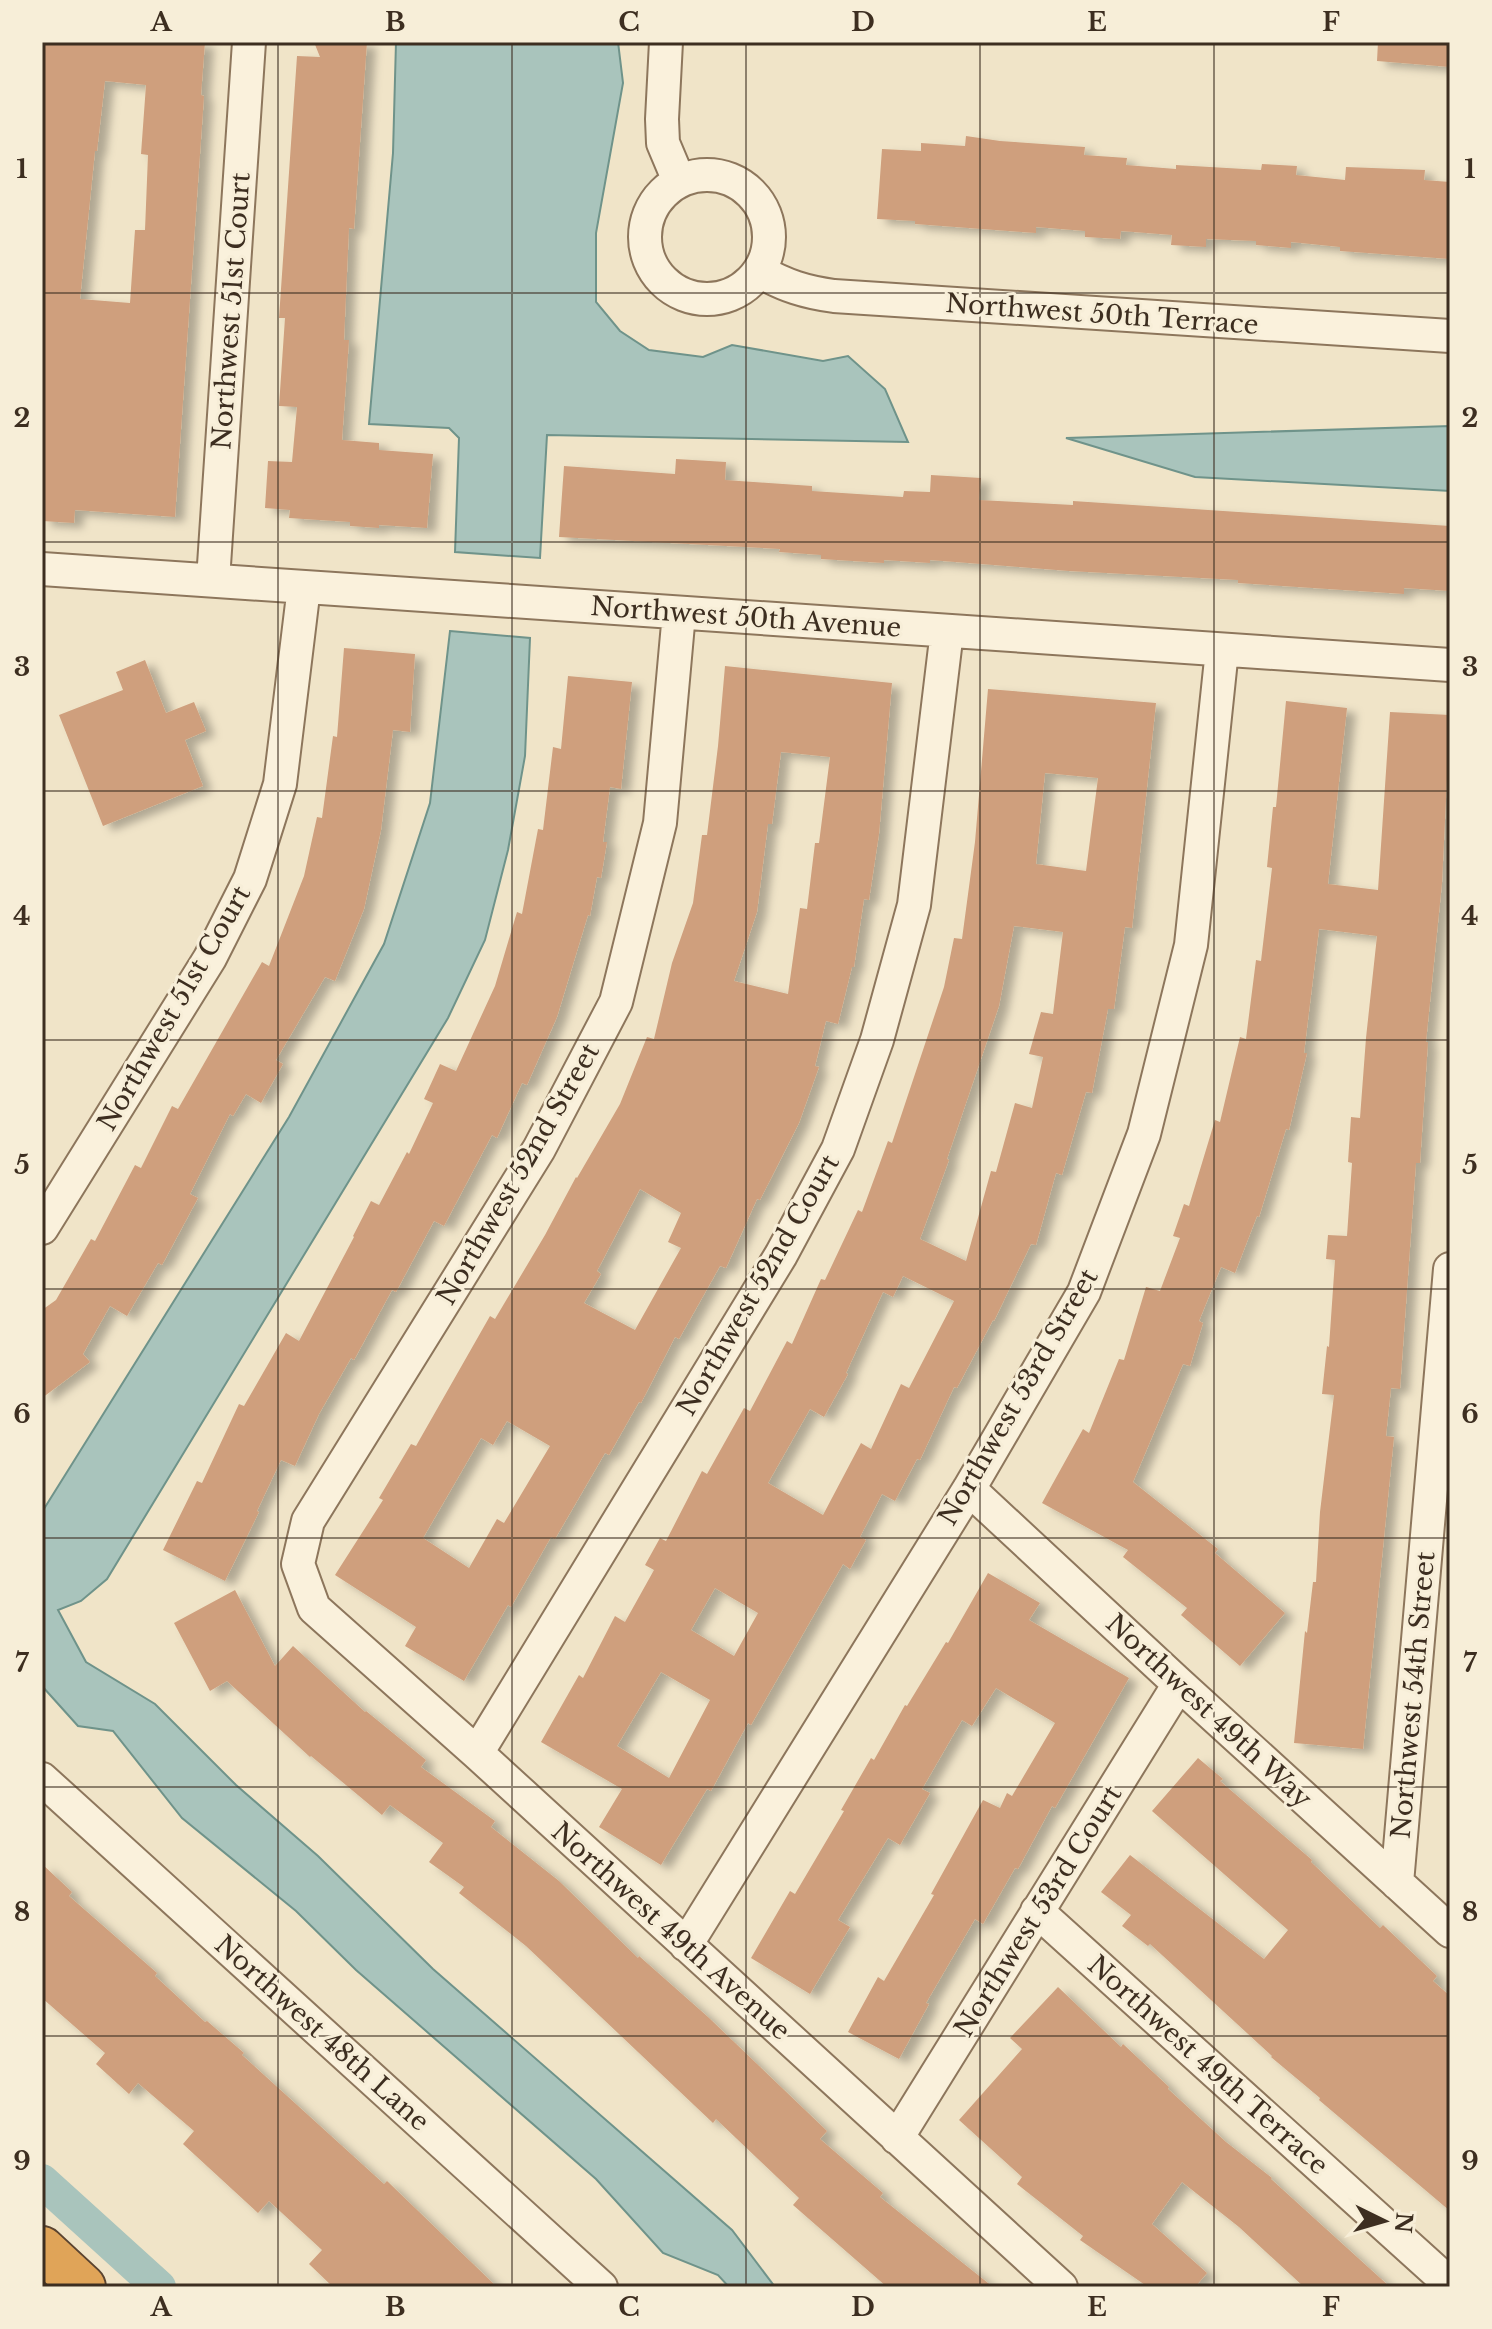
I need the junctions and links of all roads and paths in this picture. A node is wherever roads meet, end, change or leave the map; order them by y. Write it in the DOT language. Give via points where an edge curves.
graph roads {
  1 [pos="249,42"];
  2 [pos="666,42"];
  3 [pos="679,181"];
  4 [pos="759,271"];
  5 [pos="1450,336"];
  6 [pos="42,569"];
  7 [pos="213,580"];
  8 [pos="304,587"];
  9 [pos="679,613"];
  10 [pos="947,631"];
  11 [pos="1222,650"];
  12 [pos="1450,665"];
  13 [pos="42,1228"];
  14 [pos="1450,1269"];
  15 [pos="969,1489"];
  16 [pos="298,1564"];
  17 [pos="1179,1684"];
  18 [pos="477,1753"];
  19 [pos="42,1779"];
  20 [pos="1397,1883"];
  21 [pos="1037,1911"];
  22 [pos="1450,1931"];
  23 [pos="686,1945"];
  24 [pos="897,2138"];
  25 [pos="42,2249"];
  26 [pos="1450,2284"];
  27 [pos="83,2287"];
  28 [pos="601,2287"];
  29 [pos="1061,2287"];
  1 -- 7 [label="street, Northwest 51st Court"];
  2 -- 3 [label="street" via="663,143"];
  3 -- 4 [label="street" via="714,175 747,189 767,219 767,255"];
  3 -- 4 [label="street" via="650,210 645,231 654,271 668,287 686,297 727,297"];
  4 -- 5 [label="street, Northwest 50th Terrace" via="803,292 834,296"];
  6 -- 7 [label="street, Northwest 50th Avenue"];
  7 -- 8 [label="street, Northwest 50th Avenue"];
  8 -- 9 [label="street, Northwest 50th Avenue"];
  8 -- 13 [label="street, Northwest 51st Court" via="280,784 250,879 210,958"];
  9 -- 10 [label="street, Northwest 50th Avenue"];
  9 -- 16 [label="street, Northwest 52nd Street" via="660,823 616,1002 539,1149 308,1521"];
  10 -- 11 [label="street, Northwest 50th Avenue"];
  10 -- 18 [label="street, Northwest 52nd Court" via="914,905 877,1040 838,1149 781,1255"];
  11 -- 12 [label="street, Northwest 50th Avenue"];
  11 -- 15 [label="street, Northwest 53rd Street" via="1191,945 1144,1134 1084,1292"];
  14 -- 20 [label="street, Northwest 54th Street"];
  15 -- 17 [label="street, Northwest 49th Way"];
  15 -- 23 [label="street, Northwest 53rd Street"];
  16 -- 18 [label="street, Northwest 49th Avenue" via="314,1608"];
  17 -- 20 [label="street, Northwest 49th Way"];
  17 -- 21 [label="street, Northwest 53rd Court"];
  18 -- 23 [label="street, Northwest 49th Avenue"];
  19 -- 28 [label="street, Northwest 48th Lane"];
  20 -- 22 [label="street, Northwest 49th Way"];
  21 -- 24 [label="street, Northwest 53rd Court"];
  21 -- 26 [label="street, Northwest 49th Terrace"];
  23 -- 24 [label="street, Northwest 49th Avenue"];
  24 -- 29 [label="street, Northwest 49th Avenue"];
  25 -- 27 [label="highway"];
}
